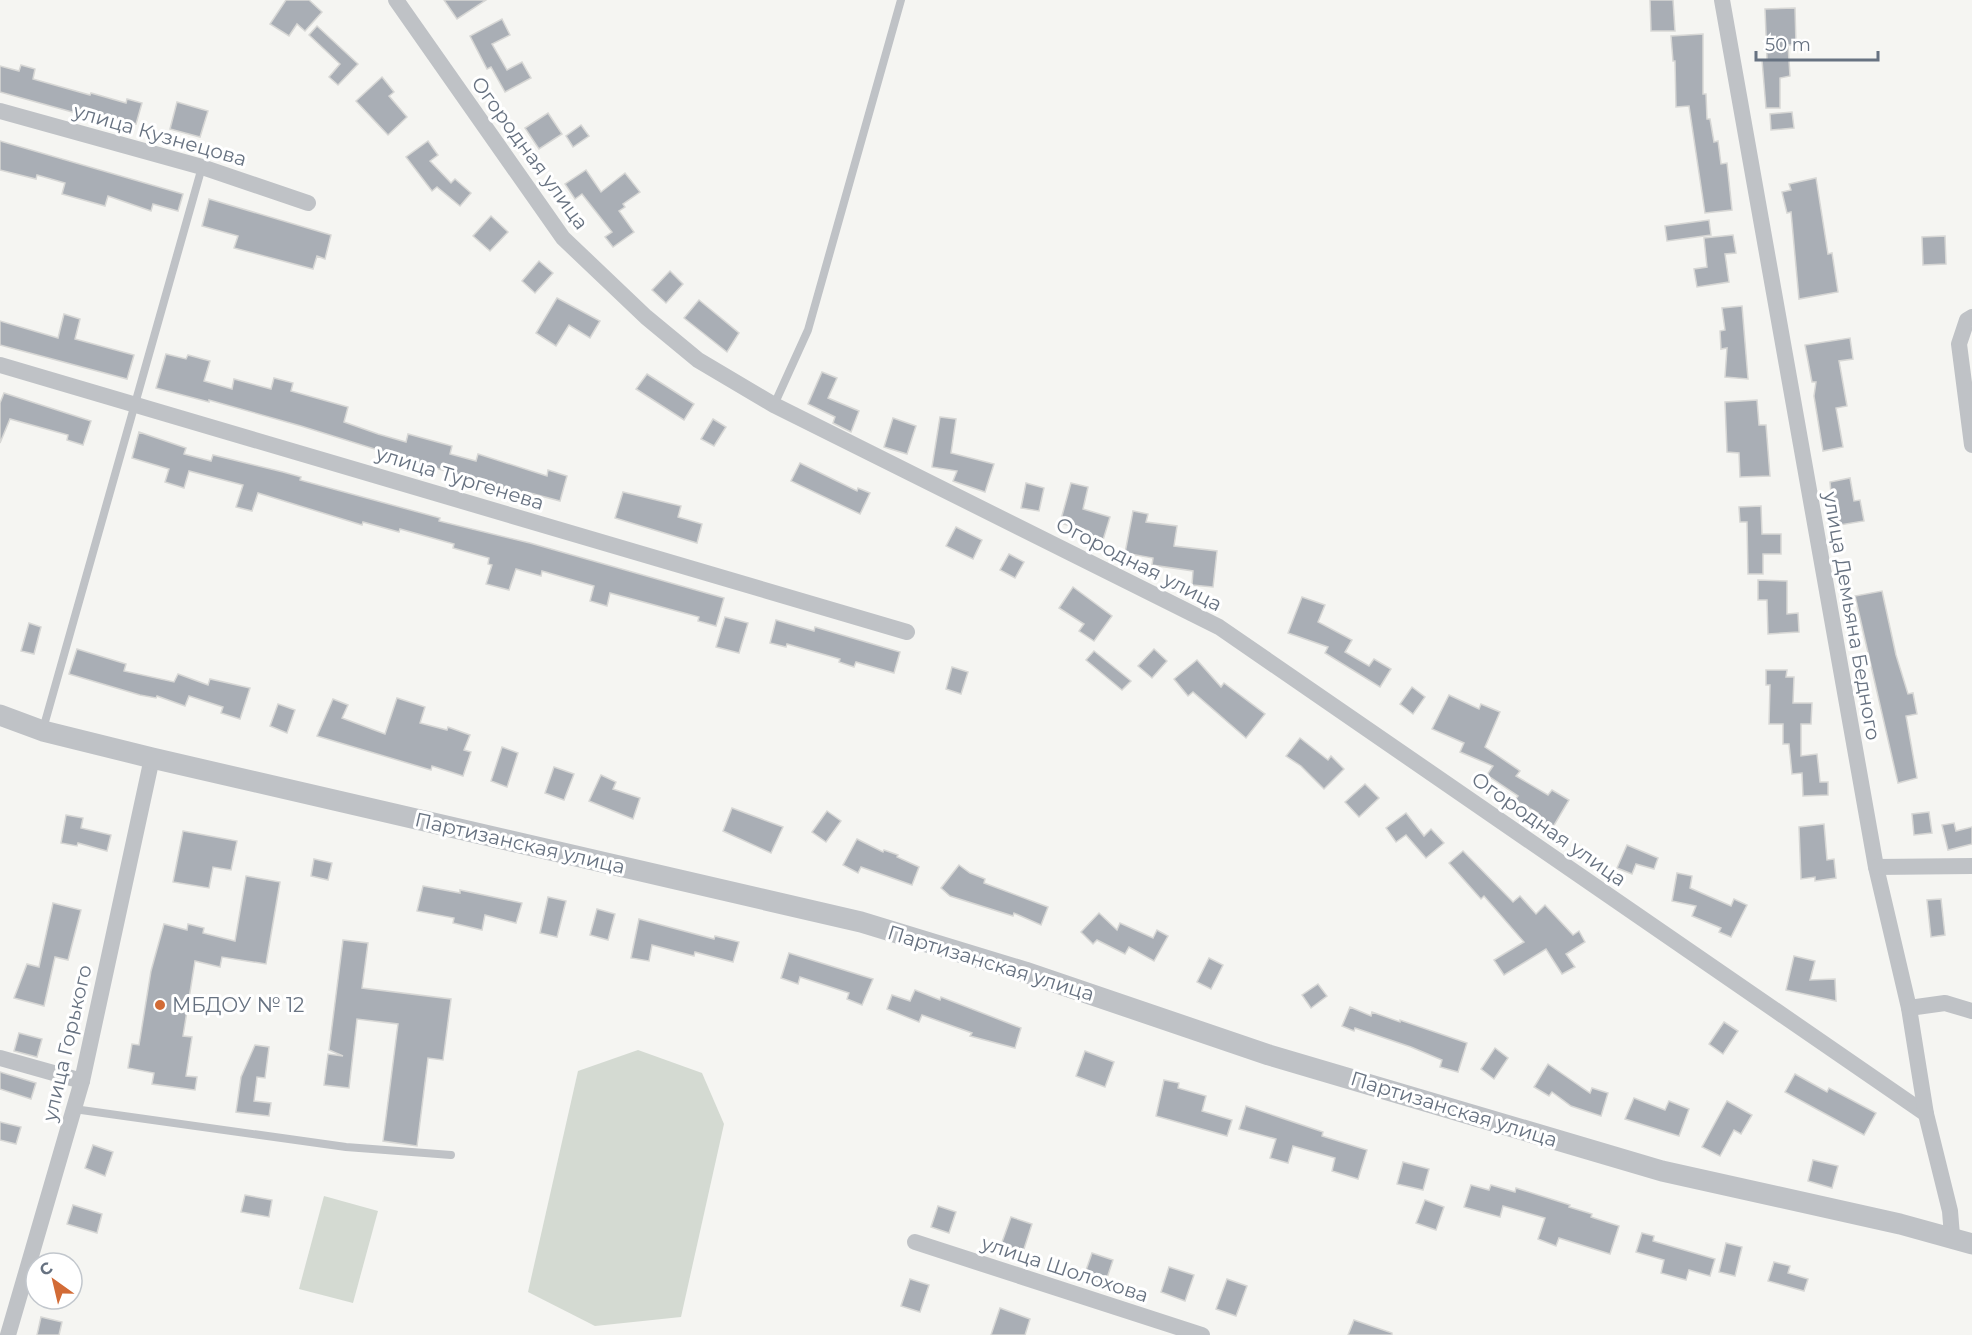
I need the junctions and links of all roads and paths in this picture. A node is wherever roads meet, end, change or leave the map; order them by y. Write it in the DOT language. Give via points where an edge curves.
graph roads {
  1 [pos="396,0"];
  2 [pos="901,0"];
  3 [pos="1722,0"];
  4 [pos="0,111"];
  5 [pos="202,167"];
  6 [pos="308,203"];
  7 [pos="1970,318"];
  8 [pos="0,365"];
  9 [pos="135,403"];
  10 [pos="774,405"];
  11 [pos="1972,445"];
  12 [pos="907,632"];
  13 [pos="0,715"];
  14 [pos="43,731"];
  15 [pos="152,758"];
  16 [pos="1972,866"];
  17 [pos="1876,867"];
  18 [pos="1909,1008"];
  19 [pos="1972,1011"];
  20 [pos="0,1058"];
  21 [pos="82,1082"];
  22 [pos="74,1109"];
  23 [pos="1926,1114"];
  24 [pos="451,1155"];
  25 [pos="1952,1236"];
  26 [pos="915,1242"];
  27 [pos="1972,1244"];
  28 [pos="8,1335"];
  29 [pos="1202,1335"];
  1 -- 10 [label="street, Огородная улица" via="563,238 698,360"];
  2 -- 10 [label="lane" via="808,330"];
  3 -- 17 [label="street, улица Демьяна Бедного"];
  4 -- 5 [label="street, улица Кузнецова"];
  5 -- 6 [label="street, улица Кузнецова"];
  5 -- 9 [label="lane"];
  7 -- 11 [label="street" via="1959,344"];
  8 -- 9 [label="street, улица Тургенева"];
  9 -- 12 [label="street, улица Тургенева"];
  9 -- 14 [label="lane"];
  10 -- 23 [label="street, Огородная улица" via="1219,627"];
  13 -- 14 [label="street, Партизанская улица"];
  14 -- 15 [label="street, Партизанская улица"];
  15 -- 21 [label="street, улица Горького"];
  15 -- 25 [label="street, Партизанская улица" via="861,922 1269,1054 1662,1171"];
  16 -- 17 [label="street"];
  17 -- 18 [label="street, улица Демьяна Бедного"];
  18 -- 19 [label="street" via="1945,1002"];
  18 -- 23 [label="street, улица Демьяна Бедного"];
  20 -- 21 [label="street"];
  21 -- 22 [label="street, улица Горького"];
  22 -- 24 [label="lane" via="346,1147"];
  22 -- 28 [label="street, улица Горького"];
  23 -- 25 [label="street, улица Демьяна Бедного" via="1950,1211"];
  25 -- 27 [label="street, Партизанская улица"];
  26 -- 29 [label="street, улица Шолохова"];
}
